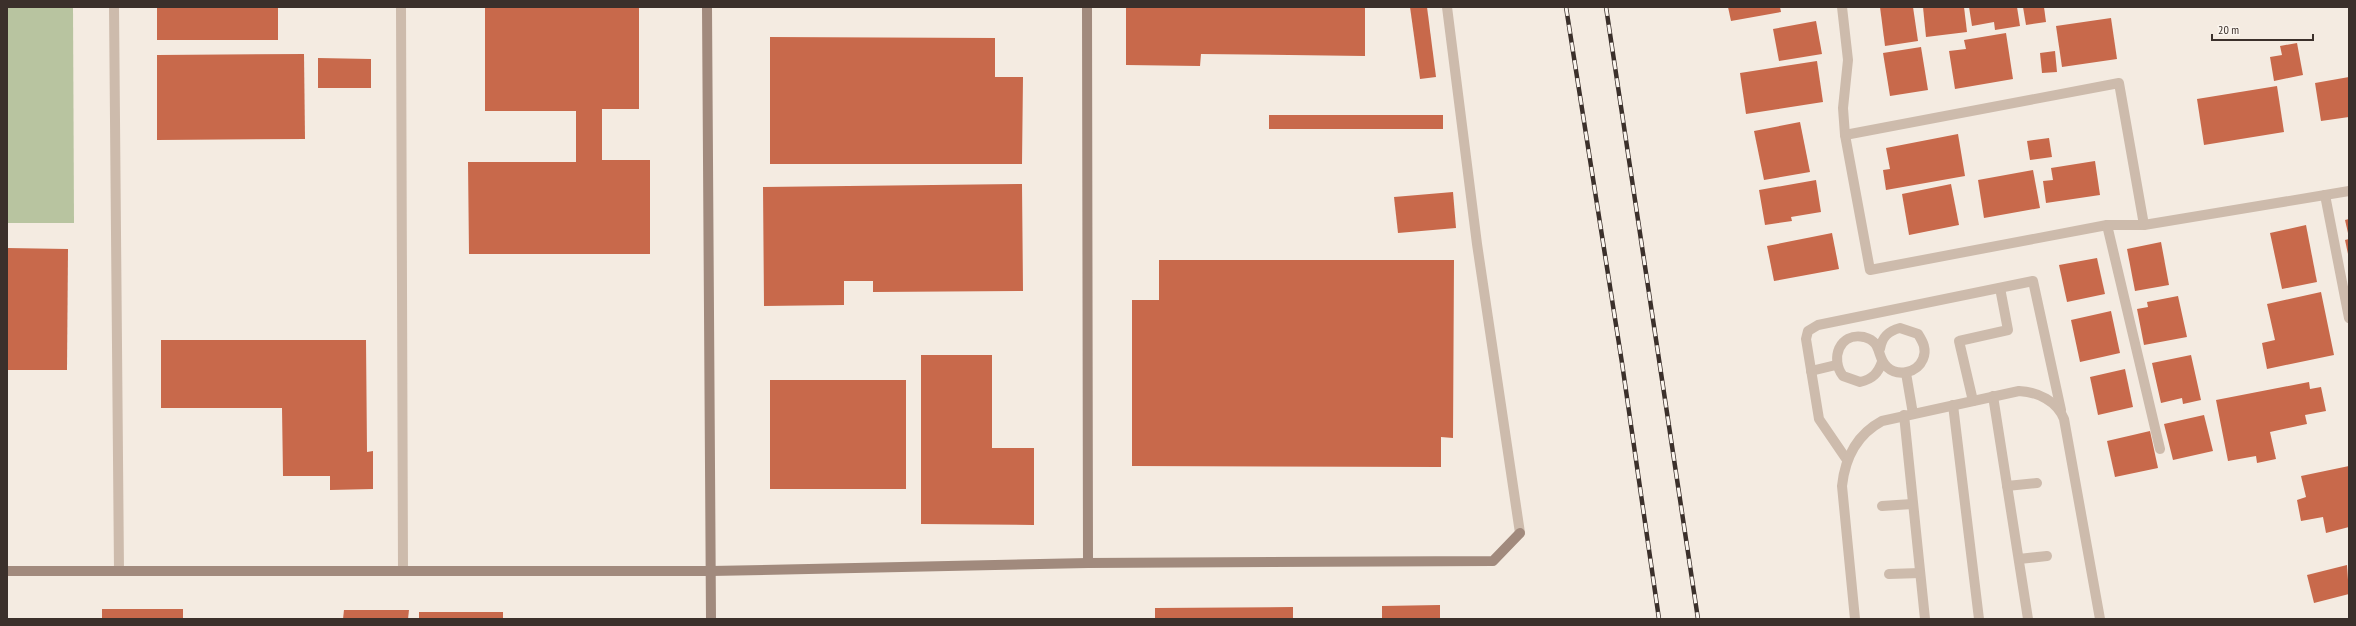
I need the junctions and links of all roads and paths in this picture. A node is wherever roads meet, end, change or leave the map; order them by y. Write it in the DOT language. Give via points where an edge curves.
graph roads {
  1 [pos="114,7"];
  2 [pos="400,7"];
  3 [pos="707,7"];
  4 [pos="1087,7"];
  5 [pos="1447,7"];
  6 [pos="1842,7"];
  7 [pos="1845,135"];
  8 [pos="2349,191"];
  9 [pos="2324,195"];
  10 [pos="2107,225"];
  11 [pos="2144,225"];
  12 [pos="2000,288"];
  13 [pos="2349,318"];
  14 [pos="1880,349"];
  15 [pos="1882,362"];
  16 [pos="1836,365"];
  17 [pos="1811,371"];
  18 [pos="1906,373"];
  19 [pos="1993,396"];
  20 [pos="1973,401"];
  21 [pos="1953,405"];
  22 [pos="2061,410"];
  23 [pos="1909,414"];
  24 [pos="2160,449"];
  25 [pos="1847,460"];
  26 [pos="2037,483"];
  27 [pos="2007,486"];
  28 [pos="1912,504"];
  29 [pos="1882,506"];
  30 [pos="2047,556"];
  31 [pos="2018,559"];
  32 [pos="1088,563"];
  33 [pos="7,571"];
  34 [pos="119,571"];
  35 [pos="403,571"];
  36 [pos="711,571"];
  37 [pos="1920,573"];
  38 [pos="1889,574"];
  39 [pos="711,619"];
  40 [pos="1855,619"];
  41 [pos="1925,619"];
  42 [pos="1979,619"];
  43 [pos="2028,619"];
  44 [pos="2100,619"];
  1 -- 34 [label="street"];
  2 -- 35 [label="street"];
  3 -- 36 [label="street"];
  4 -- 32 [label="street"];
  5 -- 32 [label="street" via="1477,244 1520,533 1493,561"];
  6 -- 7 [label="street" via="1848,60 1843,108"];
  7 -- 10 [label="street" via="1870,270"];
  7 -- 11 [label="street" via="2119,83"];
  8 -- 9 [label="street"];
  9 -- 11 [label="street"];
  9 -- 13 [label="street"];
  10 -- 11 [label="street"];
  10 -- 24 [label="street"];
  12 -- 17 [label="street" via="1818,325 1808,331 1806,339"];
  12 -- 20 [label="street" via="2008,330 1959,341"];
  12 -- 22 [label="street" via="2034,281"];
  14 -- 15 [label="street"];
  14 -- 16 [label="street" via="1869,339 1850,338 1840,346"];
  14 -- 18 [label="street" via="1884,337 1894,329 1906,328 1918,334 1924,344 1924,357 1917,367"];
  15 -- 16 [label="street" via="1872,378 1860,382 1842,376"];
  15 -- 18 [label="street" via="1892,371"];
  16 -- 17 [label="street"];
  17 -- 25 [label="street" via="1819,419"];
  18 -- 23 [label="street"];
  19 -- 20 [label="street"];
  19 -- 22 [label="street" via="2027,392 2045,398"];
  19 -- 27 [label="street"];
  20 -- 21 [label="street"];
  21 -- 23 [label="street"];
  21 -- 42 [label="street"];
  22 -- 44 [label="street"];
  23 -- 25 [label="street" via="1874,425 1859,440"];
  23 -- 28 [label="street"];
  25 -- 40 [label="street" via="1842,486"];
  26 -- 27 [label="street"];
  27 -- 31 [label="street"];
  28 -- 29 [label="street"];
  28 -- 37 [label="street"];
  30 -- 31 [label="street"];
  31 -- 43 [label="street"];
  32 -- 36 [label="street"];
  33 -- 34 [label="street"];
  34 -- 35 [label="street"];
  35 -- 36 [label="street"];
  36 -- 39 [label="street"];
  37 -- 38 [label="street"];
  37 -- 41 [label="street"];
}
